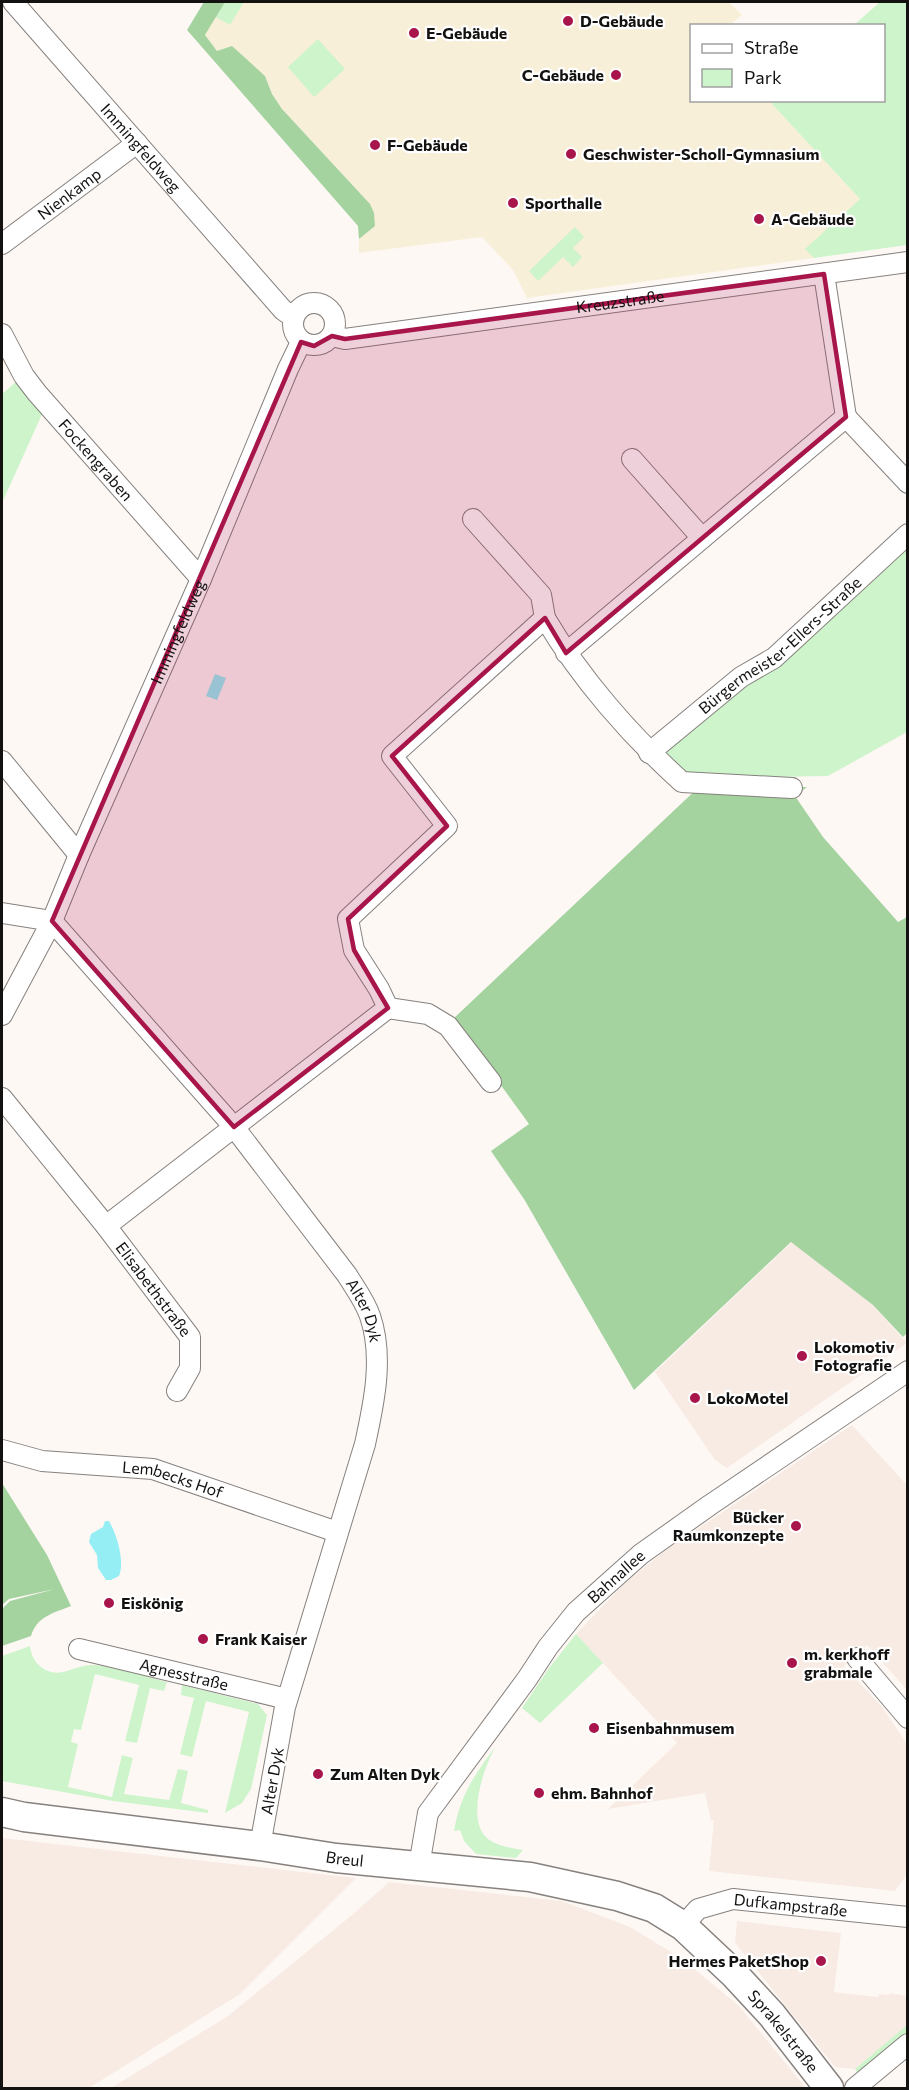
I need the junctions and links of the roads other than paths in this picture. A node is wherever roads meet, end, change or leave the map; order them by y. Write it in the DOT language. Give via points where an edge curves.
graph roads {
  1 [pos="13,2"];
  2 [pos="137,144"];
  3 [pos="2,244"];
  4 [pos="908,262"];
  5 [pos="824,274"];
  6 [pos="293,317"];
  7 [pos="2,334"];
  8 [pos="332,336"];
  9 [pos="301,342"];
  10 [pos="846,417"];
  11 [pos="632,459"];
  12 [pos="908,483"];
  13 [pos="473,519"];
  14 [pos="908,534"];
  15 [pos="702,538"];
  16 [pos="201,579"];
  17 [pos="545,618"];
  18 [pos="566,653"];
  19 [pos="650,753"];
  20 [pos="2,761"];
  21 [pos="792,788"];
  22 [pos="79,855"];
  23 [pos="2,913"];
  24 [pos="51,921"];
  25 [pos="388,1008"];
  26 [pos="2,1015"];
  27 [pos="491,1082"];
  28 [pos="2,1098"];
  29 [pos="234,1127"];
  30 [pos="106,1226"];
  31 [pos="908,1371"];
  32 [pos="177,1391"];
  33 [pos="2,1450"];
  34 [pos="337,1532"];
  35 [pos="79,1649"];
  36 [pos="857,1658"];
  37 [pos="287,1699"];
  38 [pos="908,1718"];
  39 [pos="2,1812"];
  40 [pos="260,1846"];
  41 [pos="419,1866"];
  42 [pos="906,1912"];
  43 [pos="682,1926"];
  44 [pos="908,2043"];
  45 [pos="830,2088"];
  46 [pos="855,2088"];
  1 -- 2 [label="street, Immingfeldweg"];
  2 -- 3 [label="street, Nienkamp"];
  2 -- 6 [label="street, Immingfeldweg"];
  4 -- 5 [label="street, Kreuzstraße"];
  5 -- 8 [label="street, Kreuzstraße" via="345,339"];
  5 -- 10 [label="street"];
  6 -- 8 [label="street" via="305,304 324,305 334,315"];
  6 -- 9 [label="street" via="293,331"];
  7 -- 16 [label="street, Fockengraben" via="37,393"];
  8 -- 9 [label="street" via="321,345"];
  9 -- 16 [label="street, Immingfeldweg"];
  10 -- 12 [label="street"];
  10 -- 15 [label="street"];
  11 -- 15 [label="street"];
  13 -- 17 [label="street" via="541,596"];
  14 -- 19 [label="street, Bürgermeister-Ellers-Straße" via="774,658 741,677"];
  15 -- 18 [label="street"];
  16 -- 22 [label="street, Immingfeldweg"];
  17 -- 18 [label="street"];
  17 -- 25 [label="street" via="392,756 447,826 348,919 354,950"];
  18 -- 19 [label="street"];
  19 -- 21 [label="street" via="682,782"];
  20 -- 22 [label="street"];
  22 -- 24 [label="street, Immingfeldweg"];
  23 -- 24 [label="street"];
  24 -- 26 [label="street"];
  24 -- 29 [label="street, Alter Dyk"];
  25 -- 27 [label="street" via="428,1014 448,1026"];
  25 -- 29 [label="street"];
  28 -- 30 [label="street, Elisabethstraße"];
  29 -- 30 [label="street, Elisabethstraße"];
  29 -- 34 [label="street, Alter Dyk" via="347,1275 374,1330 377,1351 372,1409"];
  30 -- 32 [label="street, Elisabethstraße" via="190,1337 189,1368"];
  31 -- 41 [label="street, Bahnallee" via="641,1554 576,1612 428,1813"];
  33 -- 34 [label="street, Lembecks Hof" via="42,1461 153,1469"];
  34 -- 37 [label="street, Alter Dyk"];
  35 -- 37 [label="street, Agnesstraße"];
  36 -- 38 [label="street"];
  37 -- 40 [label="street, Alter Dyk"];
  39 -- 40 [label="main road, Breul"];
  40 -- 41 [label="main road, Breul"];
  41 -- 43 [label="main road, Breul" via="530,1877 617,1896 654,1908"];
  42 -- 43 [label="street, Dufkampstraße" via="733,1899 698,1909"];
  43 -- 45 [label="main road, Sprakelstraße" via="772,2015"];
  44 -- 46 [label="street"];
}
